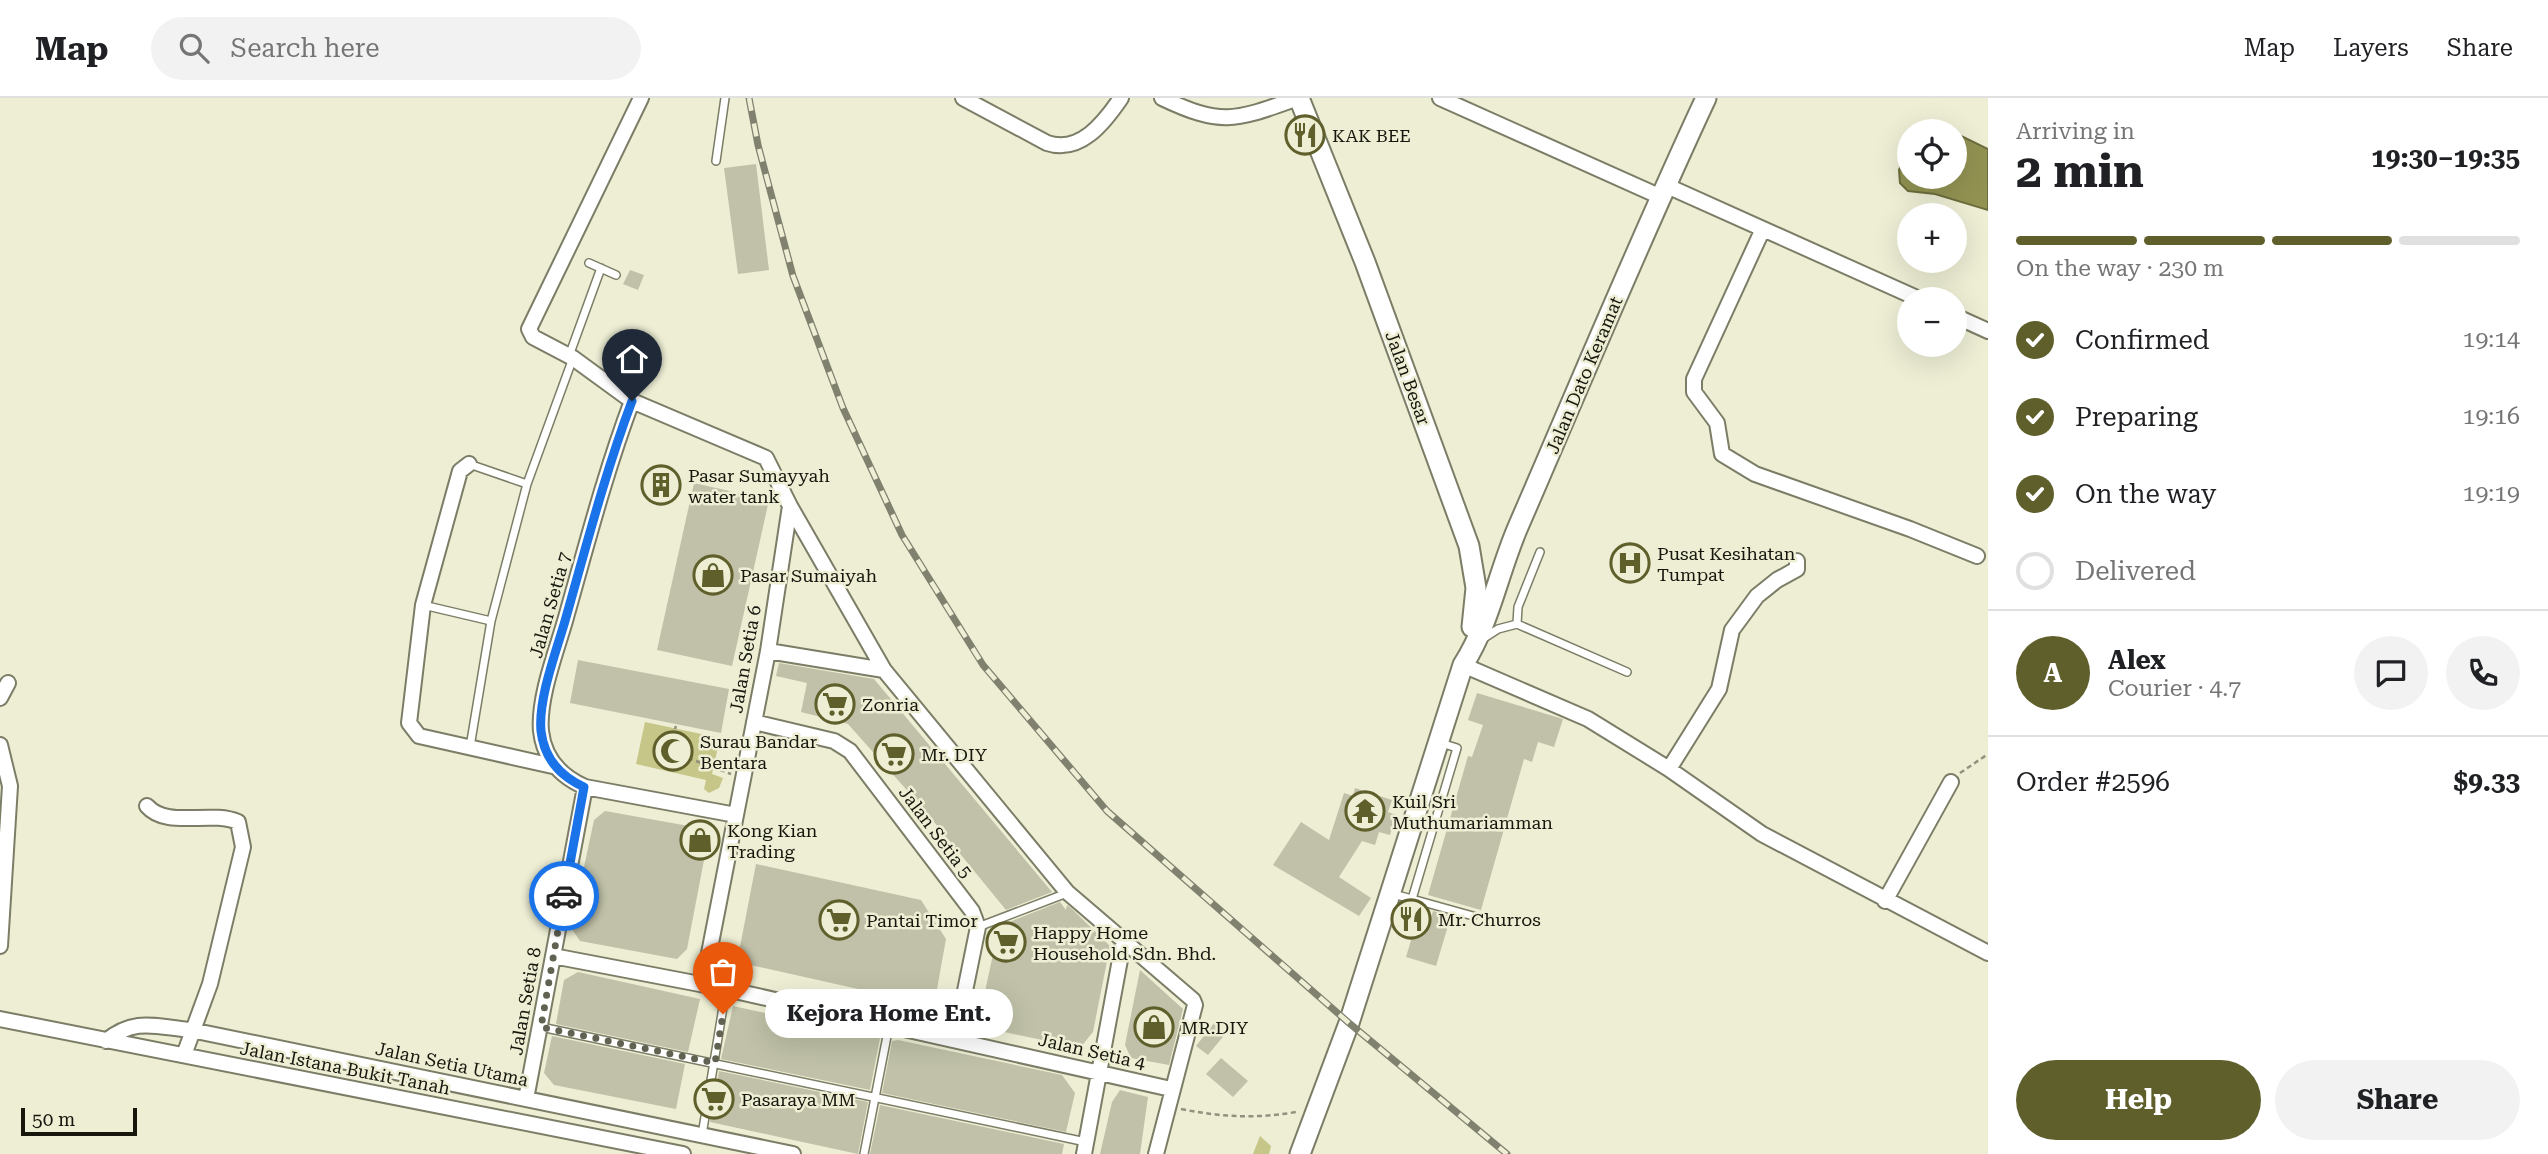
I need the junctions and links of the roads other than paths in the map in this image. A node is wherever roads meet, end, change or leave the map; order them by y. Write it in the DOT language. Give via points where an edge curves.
graph roads {
  1 [pos="641,98"];
  2 [pos="725,98"];
  3 [pos="963,98"];
  4 [pos="1121,98"];
  5 [pos="1162,98"];
  6 [pos="1298,98"];
  7 [pos="1440,98"];
  8 [pos="1706,98"];
  9 [pos="716,161"];
  10 [pos="1663,191"];
  11 [pos="1762,231"];
  12 [pos="589,263"];
  13 [pos="601,268"];
  14 [pos="615,275"];
  15 [pos="1897,289"];
  16 [pos="1967,321"];
  17 [pos="1988,331"];
  18 [pos="571,357"];
  19 [pos="632,401"];
  20 [pos="469,464"];
  21 [pos="527,484"];
  22 [pos="790,506"];
  23 [pos="1469,546"];
  24 [pos="1540,552"];
  25 [pos="1507,553"];
  26 [pos="1977,556"];
  27 [pos="1797,561"];
  28 [pos="423,605"];
  29 [pos="491,621"];
  30 [pos="1517,624"];
  31 [pos="1478,642"];
  32 [pos="768,650"];
  33 [pos="1463,665"];
  34 [pos="884,670"];
  35 [pos="1627,672"];
  36 [pos="8,682"];
  37 [pos="0,698"];
  38 [pos="754,722"];
  39 [pos="1437,742"];
  40 [pos="0,745"];
  41 [pos="470,747"];
  42 [pos="557,767"];
  43 [pos="1669,769"];
  44 [pos="1951,782"];
  45 [pos="584,787"];
  46 [pos="146,806"];
  47 [pos="736,815"];
  48 [pos="1067,892"];
  49 [pos="1391,893"];
  50 [pos="1412,900"];
  51 [pos="1885,901"];
  52 [pos="1473,916"];
  53 [pos="978,927"];
  54 [pos="1125,938"];
  55 [pos="0,946"];
  56 [pos="1988,953"];
  57 [pos="553,956"];
  58 [pos="703,984"];
  59 [pos="726,989"];
  60 [pos="0,1019"];
  61 [pos="889,1025"];
  62 [pos="541,1027"];
  63 [pos="191,1030"];
  64 [pos="955,1040"];
  65 [pos="106,1041"];
  66 [pos="184,1055"];
  67 [pos="715,1063"];
  68 [pos="1099,1073"];
  69 [pos="1171,1090"];
  70 [pos="875,1096"];
  71 [pos="526,1099"];
  72 [pos="702,1136"];
  73 [pos="1085,1148"];
  74 [pos="682,1154"];
  75 [pos="793,1154"];
  76 [pos="864,1154"];
  77 [pos="1157,1154"];
  78 [pos="1300,1154"];
  1 -- 18 [label="street" via="529,329 533,337"];
  2 -- 9 [label="lane"];
  3 -- 4 [label="street" via="1061,147 1088,137"];
  5 -- 6 [label="street" via="1203,117 1223,119 1248,116"];
  6 -- 23 [label="street, Jalan Besar" via="1366,262"];
  7 -- 10 [label="street"];
  8 -- 10 [label="street, Jalan Dato Keramat"];
  10 -- 11 [label="street"];
  10 -- 25 [label="street, Jalan Dato Keramat"];
  11 -- 15 [label="street"];
  11 -- 26 [label="street" via="1694,379 1694,392 1717,423 1722,454 1755,474"];
  12 -- 13 [label="lane"];
  13 -- 14 [label="lane"];
  13 -- 18 [label="lane"];
  16 -- 17 [label="street"];
  18 -- 19 [label="street"];
  18 -- 21 [label="lane"];
  19 -- 22 [label="street" via="756,451 772,466"];
  19 -- 42 [label="street, Jalan Setia 7" via="605,481 542,711 545,751"];
  20 -- 21 [label="lane"];
  20 -- 28 [label="street" via="460,471"];
  21 -- 29 [label="lane"];
  22 -- 32 [label="street, Jalan Setia 6"];
  22 -- 34 [label="street"];
  23 -- 25 [label="street" via="1492,561"];
  23 -- 33 [label="street, Jalan Besar" via="1476,611"];
  24 -- 30 [label="lane" via="1518,607"];
  25 -- 31 [label="street, Jalan Dato Keramat"];
  27 -- 43 [label="street" via="1797,569 1758,596 1732,630 1719,689"];
  28 -- 29 [label="lane"];
  28 -- 41 [label="street" via="409,723 419,736"];
  29 -- 41 [label="lane"];
  30 -- 31 [label="lane"];
  30 -- 35 [label="lane"];
  31 -- 33 [label="street, Jalan Dato Keramat"];
  32 -- 34 [label="street"];
  32 -- 38 [label="street, Jalan Setia 6"];
  33 -- 39 [label="street"];
  33 -- 43 [label="street" via="1588,719"];
  34 -- 48 [label="street"];
  36 -- 37 [label="street"];
  38 -- 47 [label="street, Jalan Setia 6"];
  38 -- 53 [label="street, Jalan Setia 5" via="834,741 850,751 972,911"];
  39 -- 49 [label="street"];
  39 -- 50 [label="lane" via="1457,748"];
  40 -- 55 [label="street" via="10,786"];
  41 -- 42 [label="street"];
  42 -- 45 [label="street, Jalan Setia 7"];
  43 -- 51 [label="street" via="1762,834"];
  44 -- 51 [label="street"];
  45 -- 47 [label="street, Jalan Setia 7"];
  45 -- 57 [label="street, Jalan Setia 8"];
  46 -- 63 [label="street" via="163,817 227,817 237,822 242,832 243,847 210,984"];
  47 -- 58 [label="street, Jalan Setia 6"];
  48 -- 53 [label="lane"];
  48 -- 54 [label="street"];
  49 -- 50 [label="lane"];
  49 -- 78 [label="street"];
  50 -- 52 [label="lane"];
  51 -- 56 [label="street"];
  53 -- 64 [label="street"];
  54 -- 68 [label="street"];
  54 -- 69 [label="street" via="1194,1002"];
  57 -- 58 [label="street, Jalan Setia 4"];
  57 -- 62 [label="street, Jalan Setia 8"];
  58 -- 59 [label="street, Jalan Setia 4"];
  59 -- 61 [label="street, Jalan Setia 4"];
  59 -- 67 [label="lane"];
  60 -- 65 [label="street, Jalan Istana Bukit Tanah"];
  61 -- 64 [label="street, Jalan Setia 4"];
  61 -- 70 [label="lane"];
  62 -- 67 [label="lane"];
  62 -- 71 [label="street, Jalan Setia 8"];
  63 -- 65 [label="street, Jalan Setia Utama" via="134,1025"];
  63 -- 66 [label="street"];
  63 -- 71 [label="street, Jalan Setia Utama"];
  64 -- 68 [label="street, Jalan Setia 4"];
  65 -- 66 [label="street, Jalan Istana Bukit Tanah"];
  66 -- 74 [label="street, Jalan Istana Bukit Tanah"];
  67 -- 70 [label="lane"];
  67 -- 72 [label="lane"];
  68 -- 69 [label="street, Jalan Setia 4"];
  68 -- 73 [label="street"];
  69 -- 77 [label="street"];
  70 -- 73 [label="lane"];
  70 -- 76 [label="lane"];
  71 -- 72 [label="street, Jalan Setia Utama"];
  72 -- 75 [label="street, Jalan Setia Utama"];
}
